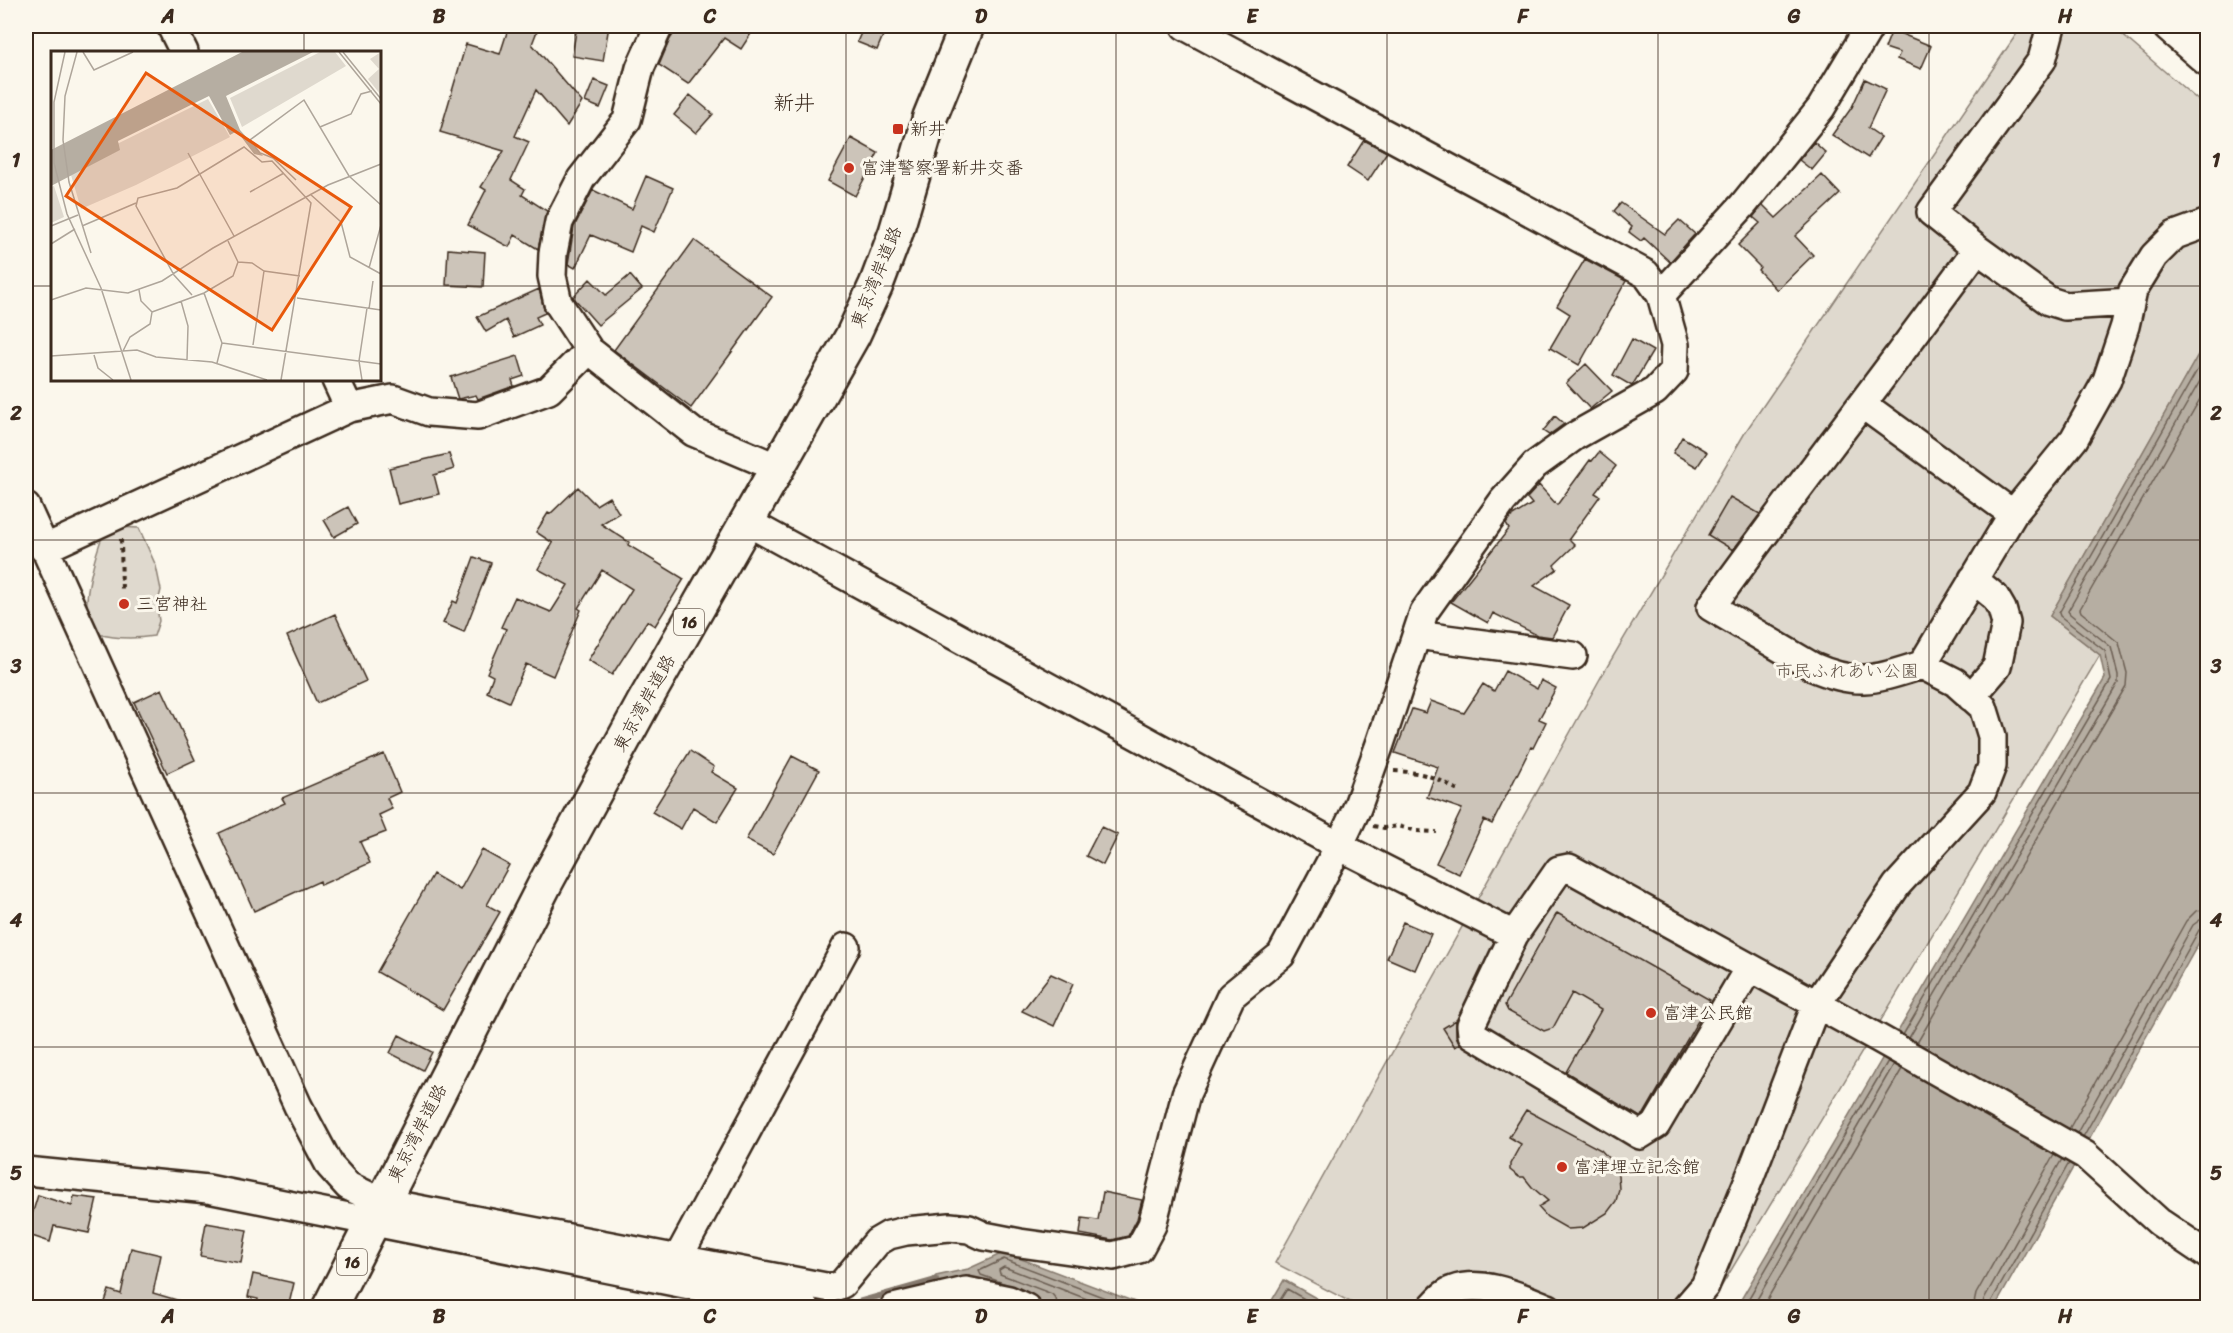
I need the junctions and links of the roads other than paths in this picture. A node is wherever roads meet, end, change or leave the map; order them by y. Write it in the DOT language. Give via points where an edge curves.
graph roads {
  1 [pos="171,26"];
  2 [pos="659,26"];
  3 [pos="968,26"];
  4 [pos="1185,26"];
  5 [pos="1870,26"];
  6 [pos="2051,26"];
  7 [pos="2170,26"];
  8 [pos="184,51"];
  9 [pos="2208,59"];
  10 [pos="2208,223"];
  11 [pos="1977,249"];
  12 [pos="1661,295"];
  13 [pos="2130,302"];
  14 [pos="588,350"];
  15 [pos="336,381"];
  16 [pos="1862,404"];
  17 [pos="349,408"];
  18 [pos="778,468"];
  19 [pos="26,507"];
  20 [pos="2013,514"];
  21 [pos="747,522"];
  22 [pos="44,549"];
  23 [pos="1973,579"];
  24 [pos="1418,630"];
  25 [pos="1573,656"];
  26 [pos="1922,665"];
  27 [pos="1971,697"];
  28 [pos="1340,846"];
  29 [pos="1514,935"];
  30 [pos="846,947"];
  31 [pos="1749,968"];
  32 [pos="1816,1005"];
  33 [pos="26,1171"];
  34 [pos="377,1212"];
  35 [pos="2208,1255"];
  36 [pos="678,1258"];
  37 [pos="329,1308"];
  38 [pos="805,1308"];
  39 [pos="894,1308"];
  40 [pos="1026,1308"];
  41 [pos="1431,1308"];
  42 [pos="1548,1308"];
  43 [pos="1686,1308"];
  1 -- 8 [label="street"];
  2 -- 14 [label="street" via="640,68 627,120 581,179 560,222 553,253 552,276 558,303"];
  3 -- 18 [label="main road, 東京湾岸道路 / 16" via="930,117 876,285 853,335"];
  4 -- 12 [label="street" via="1646,274"];
  5 -- 12 [label="street" via="1821,108 1743,206"];
  6 -- 11 [label="street" via="2042,60 1931,212"];
  7 -- 9 [label="main road"];
  10 -- 13 [label="street" via="2175,235 2154,256"];
  11 -- 13 [label="street" via="2049,301 2065,306"];
  11 -- 16 [label="street"];
  12 -- 24 [label="street" via="1675,345 1674,371 1655,391 1575,436 1535,465 1464,553 1424,612"];
  13 -- 20 [label="street" via="2107,380 2074,439"];
  14 -- 17 [label="street" via="549,390 478,416 429,412 393,399"];
  14 -- 18 [label="street" via="693,432"];
  15 -- 17 [label="street"];
  16 -- 20 [label="street"];
  16 -- 26 [label="street" via="1712,607 1813,667 1843,678 1856,681"];
  17 -- 22 [label="street"];
  18 -- 21 [label="main road, 東京湾岸道路 / 16"];
  19 -- 22 [label="street"];
  20 -- 23 [label="street"];
  21 -- 28 [label="street"];
  21 -- 34 [label="main road, 東京湾岸道路 / 16" via="546,882"];
  22 -- 34 [label="street" via="298,1106 330,1166"];
  23 -- 26 [label="street"];
  23 -- 27 [label="street" via="1995,597 2006,623 1997,667"];
  24 -- 25 [label="street" via="1431,637"];
  24 -- 28 [label="street"];
  26 -- 27 [label="street" via="1955,682"];
  27 -- 32 [label="street" via="1983,707 1992,736 1992,766 1982,792 1898,885"];
  28 -- 29 [label="street"];
  28 -- 36 [label="street" via="1281,955 1232,996 1186,1094 1152,1225 1139,1249 1113,1256 1020,1243 969,1229 906,1231 877,1242 842,1284 831,1288"];
  29 -- 31 [label="street" via="1559,870 1569,868"];
  29 -- 31 [label="street" via="1471,1025 1472,1034 1640,1135 1656,1125"];
  30 -- 36 [label="street"];
  31 -- 32 [label="street"];
  32 -- 35 [label="street" via="2085,1155 2159,1221"];
  32 -- 43 [label="street" via="1705,1286"];
  33 -- 34 [label="street" via="208,1189"];
  34 -- 36 [label="street"];
  34 -- 37 [label="main road, 東京湾岸道路 / 16"];
  34 -- 38 [label="street"];
  39 -- 40 [label="street" via="966,1291 1009,1300"];
  41 -- 42 [label="street" via="1451,1290 1473,1287 1502,1291"];
}
